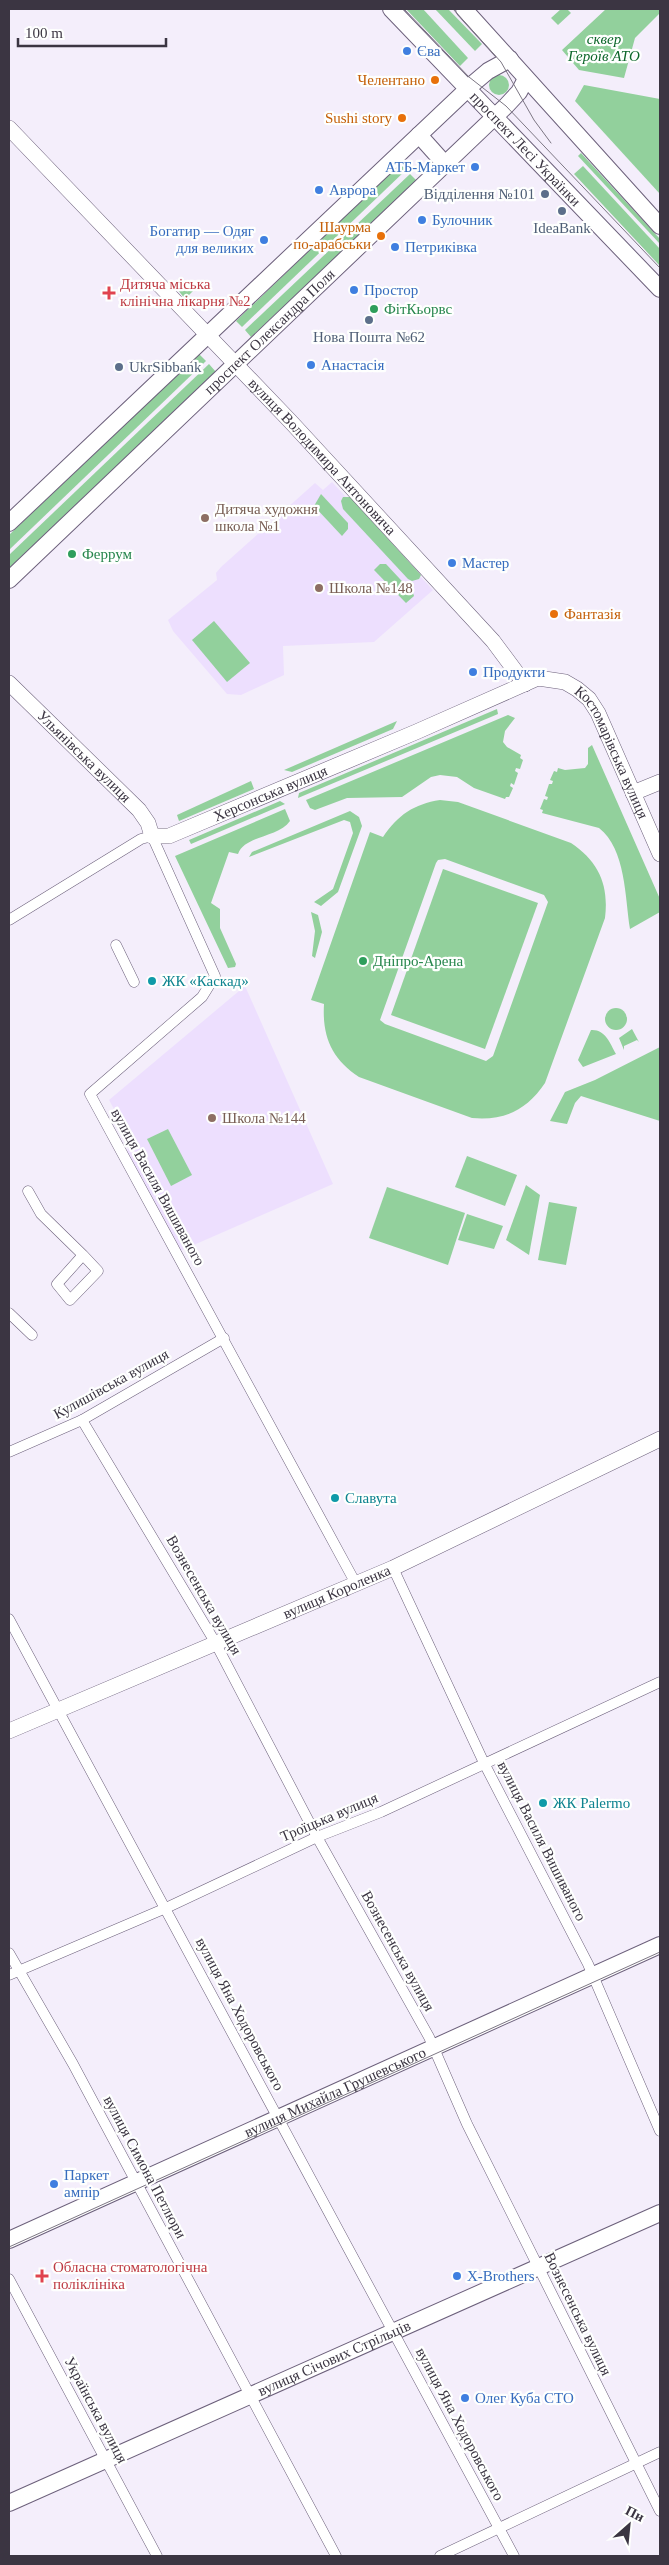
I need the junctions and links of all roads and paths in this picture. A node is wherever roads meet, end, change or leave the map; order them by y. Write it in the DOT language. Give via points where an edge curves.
graph roads {
  1 [pos="391,9"];
  2 [pos="464,9"];
  3 [pos="510,58"];
  4 [pos="526,79"];
  5 [pos="468,89"];
  6 [pos="496,116"];
  7 [pos="9,128"];
  8 [pos="419,136"];
  9 [pos="445,164"];
  10 [pos="660,226"];
  11 [pos="660,289"];
  12 [pos="208,336"];
  13 [pos="235,364"];
  14 [pos="9,523"];
  15 [pos="9,580"];
  16 [pos="532,681"];
  17 [pos="9,684"];
  18 [pos="660,782"];
  19 [pos="634,793"];
  20 [pos="152,836"];
  21 [pos="660,854"];
  22 [pos="9,920"];
  23 [pos="116,945"];
  24 [pos="134,982"];
  25 [pos="28,1191"];
  26 [pos="83,1255"];
  27 [pos="9,1313"];
  28 [pos="32,1335"];
  29 [pos="224,1338"];
  30 [pos="82,1420"];
  31 [pos="660,1439"];
  32 [pos="9,1452"];
  33 [pos="392,1568"];
  34 [pos="355,1582"];
  35 [pos="9,1619"];
  36 [pos="215,1642"];
  37 [pos="660,1682"];
  38 [pos="58,1710"];
  39 [pos="9,1732"];
  40 [pos="484,1763"];
  41 [pos="317,1837"];
  42 [pos="166,1908"];
  43 [pos="660,1945"];
  44 [pos="9,1953"];
  45 [pos="14,1973"];
  46 [pos="593,1975"];
  47 [pos="434,2047"];
  48 [pos="278,2118"];
  49 [pos="660,2131"];
  50 [pos="137,2182"];
  51 [pos="660,2213"];
  52 [pos="9,2240"];
  53 [pos="538,2267"];
  54 [pos="9,2279"];
  55 [pos="393,2332"];
  56 [pos="251,2394"];
  57 [pos="660,2452"];
  58 [pos="105,2458"];
  59 [pos="634,2463"];
  60 [pos="9,2503"];
  61 [pos="660,2512"];
  62 [pos="500,2530"];
  63 [pos="157,2556"];
  64 [pos="336,2556"];
  65 [pos="440,2556"];
  66 [pos="514,2556"];
  1 -- 5 [label="main road, проспект Лесі Українки"];
  2 -- 3 [label="main road"];
  3 -- 4 [label="main road"];
  3 -- 5 [label="main road" via="488,71"];
  4 -- 6 [label="main road, проспект Олександра Поля" via="519,92"];
  4 -- 10 [label="main road"];
  5 -- 6 [label="main road, проспект Лесі Українки"];
  5 -- 8 [label="main road"];
  6 -- 9 [label="main road, проспект Олександра Поля"];
  6 -- 11 [label="main road, проспект Лесі Українки"];
  7 -- 12 [label="street, вулиця Володимира Антоновича"];
  8 -- 9 [label="main road"];
  8 -- 12 [label="main road"];
  9 -- 13 [label="main road, проспект Олександра Поля"];
  12 -- 13 [label="street, вулиця Володимира Антоновича"];
  12 -- 14 [label="main road"];
  13 -- 15 [label="main road, проспект Олександра Поля"];
  13 -- 16 [label="street, вулиця Володимира Антоновича"];
  16 -- 19 [label="street, Костомарівська вулиця" via="565,682 588,699 598,713"];
  16 -- 20 [label="street, Херсонська вулиця" via="170,836"];
  17 -- 20 [label="street, Ульянівська вулиця" via="139,810"];
  18 -- 19 [label="street"];
  19 -- 21 [label="street, Костомарівська вулиця"];
  20 -- 22 [label="street, Херсонська вулиця" via="140,839"];
  20 -- 29 [label="street, вулиця Василя Вишиваного" via="215,976 202,996 90,1094"];
  23 -- 24 [label="street"];
  25 -- 26 [label="street" via="41,1214"];
  27 -- 28 [label="street"];
  29 -- 30 [label="street, Кулишівська вулиця"];
  29 -- 34 [label="street, вулиця Василя Вишиваного"];
  30 -- 32 [label="street, Кулишівська вулиця"];
  30 -- 36 [label="street, Вознесенська вулиця"];
  31 -- 33 [label="street, вулиця Короленка"];
  33 -- 34 [label="street, вулиця Короленка"];
  33 -- 40 [label="street, вулиця Василя Вишиваного"];
  34 -- 36 [label="street, вулиця Короленка"];
  35 -- 38 [label="street, вулиця Яна Ходоровського"];
  36 -- 38 [label="street, вулиця Короленка"];
  36 -- 41 [label="street, Вознесенська вулиця"];
  37 -- 40 [label="street, Троїцька вулиця"];
  38 -- 39 [label="street, вулиця Короленка"];
  38 -- 42 [label="street, вулиця Яна Ходоровського"];
  40 -- 41 [label="street, Троїцька вулиця" via="381,1812"];
  40 -- 46 [label="street, вулиця Василя Вишиваного"];
  41 -- 42 [label="street, Троїцька вулиця"];
  41 -- 47 [label="street, Вознесенська вулиця"];
  42 -- 45 [label="street, Троїцька вулиця"];
  42 -- 48 [label="street, вулиця Яна Ходоровського"];
  43 -- 46 [label="main road, вулиця Михайла Грушевського"];
  44 -- 45 [label="street, вулиця Симона Петлюри"];
  45 -- 50 [label="street, вулиця Симона Петлюри" via="74,2064"];
  46 -- 47 [label="main road, вулиця Михайла Грушевського"];
  46 -- 49 [label="street, вулиця Василя Вишиваного"];
  47 -- 48 [label="main road, вулиця Михайла Грушевського"];
  47 -- 53 [label="street, Вознесенська вулиця" via="467,2124"];
  48 -- 50 [label="main road, вулиця Михайла Грушевського"];
  48 -- 55 [label="street, вулиця Яна Ходоровського"];
  50 -- 52 [label="main road, вулиця Михайла Грушевського"];
  50 -- 56 [label="street, вулиця Симона Петлюри"];
  51 -- 53 [label="main road, вулиця Січових Стрільців"];
  53 -- 55 [label="main road, вулиця Січових Стрільців"];
  53 -- 59 [label="street, Вознесенська вулиця"];
  54 -- 58 [label="street, Українська вулиця"];
  55 -- 56 [label="main road, вулиця Січових Стрільців"];
  55 -- 62 [label="street, вулиця Яна Ходоровського"];
  56 -- 58 [label="main road, вулиця Січових Стрільців"];
  56 -- 64 [label="street, вулиця Симона Петлюри"];
  57 -- 59 [label="street"];
  58 -- 60 [label="main road, вулиця Січових Стрільців"];
  58 -- 63 [label="street, Українська вулиця"];
  59 -- 61 [label="street, Вознесенська вулиця"];
  59 -- 62 [label="street"];
  62 -- 65 [label="street"];
  62 -- 66 [label="street, вулиця Яна Ходоровського"];
}
